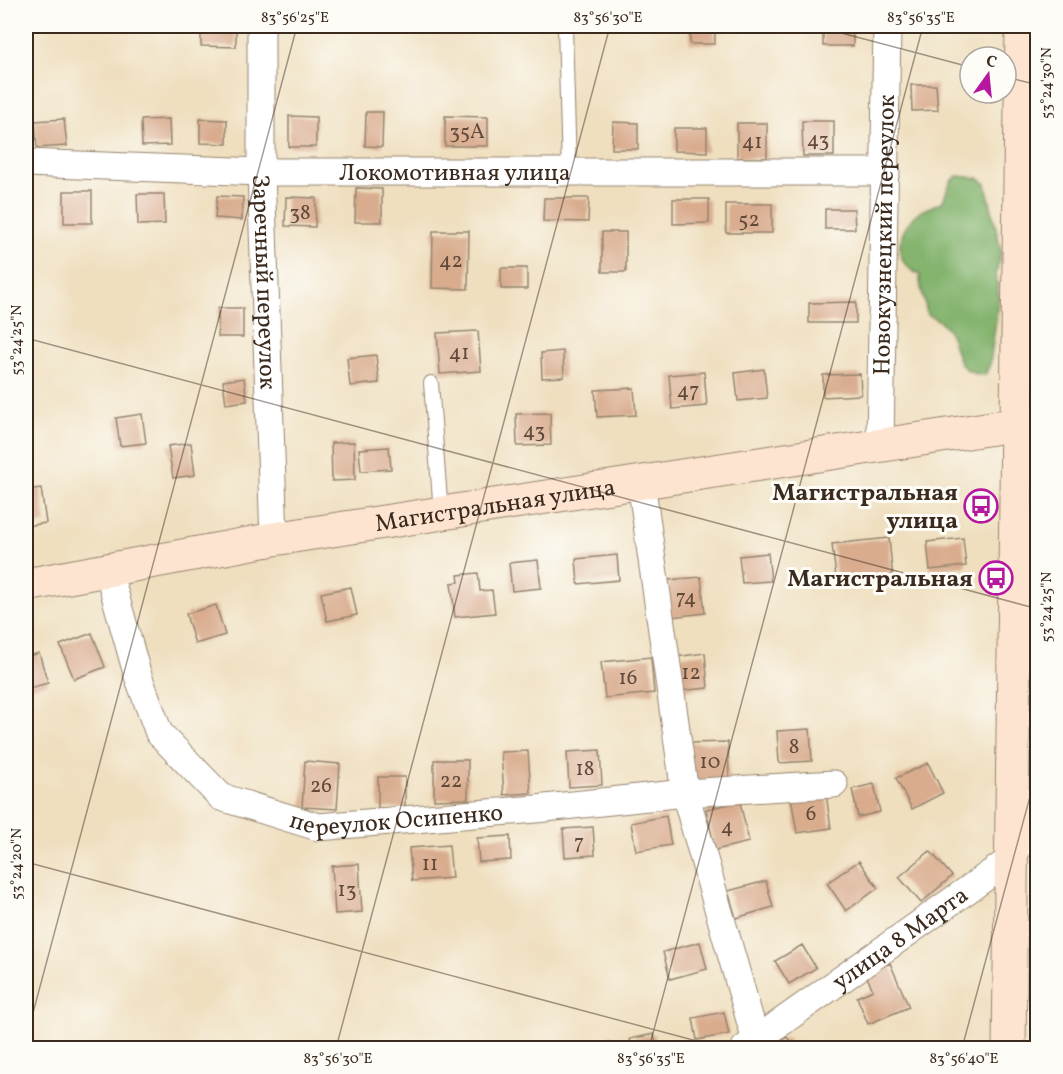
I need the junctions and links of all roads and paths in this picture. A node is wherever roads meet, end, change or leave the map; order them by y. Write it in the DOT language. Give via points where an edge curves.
graph roads {
  1 [pos="261,26"];
  2 [pos="566,26"];
  3 [pos="887,26"];
  4 [pos="1022,26"];
  5 [pos="26,163"];
  6 [pos="261,172"];
  7 [pos="569,172"];
  8 [pos="886,172"];
  9 [pos="431,383"];
  10 [pos="1027,423"];
  11 [pos="880,445"];
  12 [pos="641,482"];
  13 [pos="441,513"];
  14 [pos="274,539"];
  15 [pos="108,570"];
  16 [pos="26,585"];
  17 [pos="834,784"];
  18 [pos="685,793"];
  19 [pos="1038,811"];
  20 [pos="1011,859"];
  21 [pos="751,1045"];
  22 [pos="1009,1048"];
  1 -- 6 [label="street, Заречный переулок"];
  2 -- 7 [label="lane"];
  3 -- 8 [label="street, Новокузнецкий переулок"];
  4 -- 10 [label="street"];
  5 -- 6 [label="street, Локомотивная улица"];
  6 -- 7 [label="street, Локомотивная улица"];
  6 -- 14 [label="street, Заречный переулок"];
  7 -- 8 [label="street, Локомотивная улица"];
  8 -- 11 [label="street, Новокузнецкий переулок"];
  9 -- 13 [label="lane"];
  10 -- 11 [label="street, Магистральная улица"];
  10 -- 20 [label="street"];
  11 -- 12 [label="street, Магистральная улица"];
  12 -- 13 [label="street, Магистральная улица"];
  12 -- 18 [label="street"];
  13 -- 14 [label="street, Магистральная улица"];
  14 -- 15 [label="street, Магистральная улица"];
  15 -- 16 [label="street, Магистральная улица"];
  15 -- 18 [label="street, переулок Осипенко" via="159,733 221,796 318,827"];
  17 -- 18 [label="street, переулок Осипенко"];
  18 -- 21 [label="street"];
  19 -- 20 [label="street, улица 8 Марта"];
  20 -- 21 [label="street, улица 8 Марта"];
  20 -- 22 [label="street"];
}
